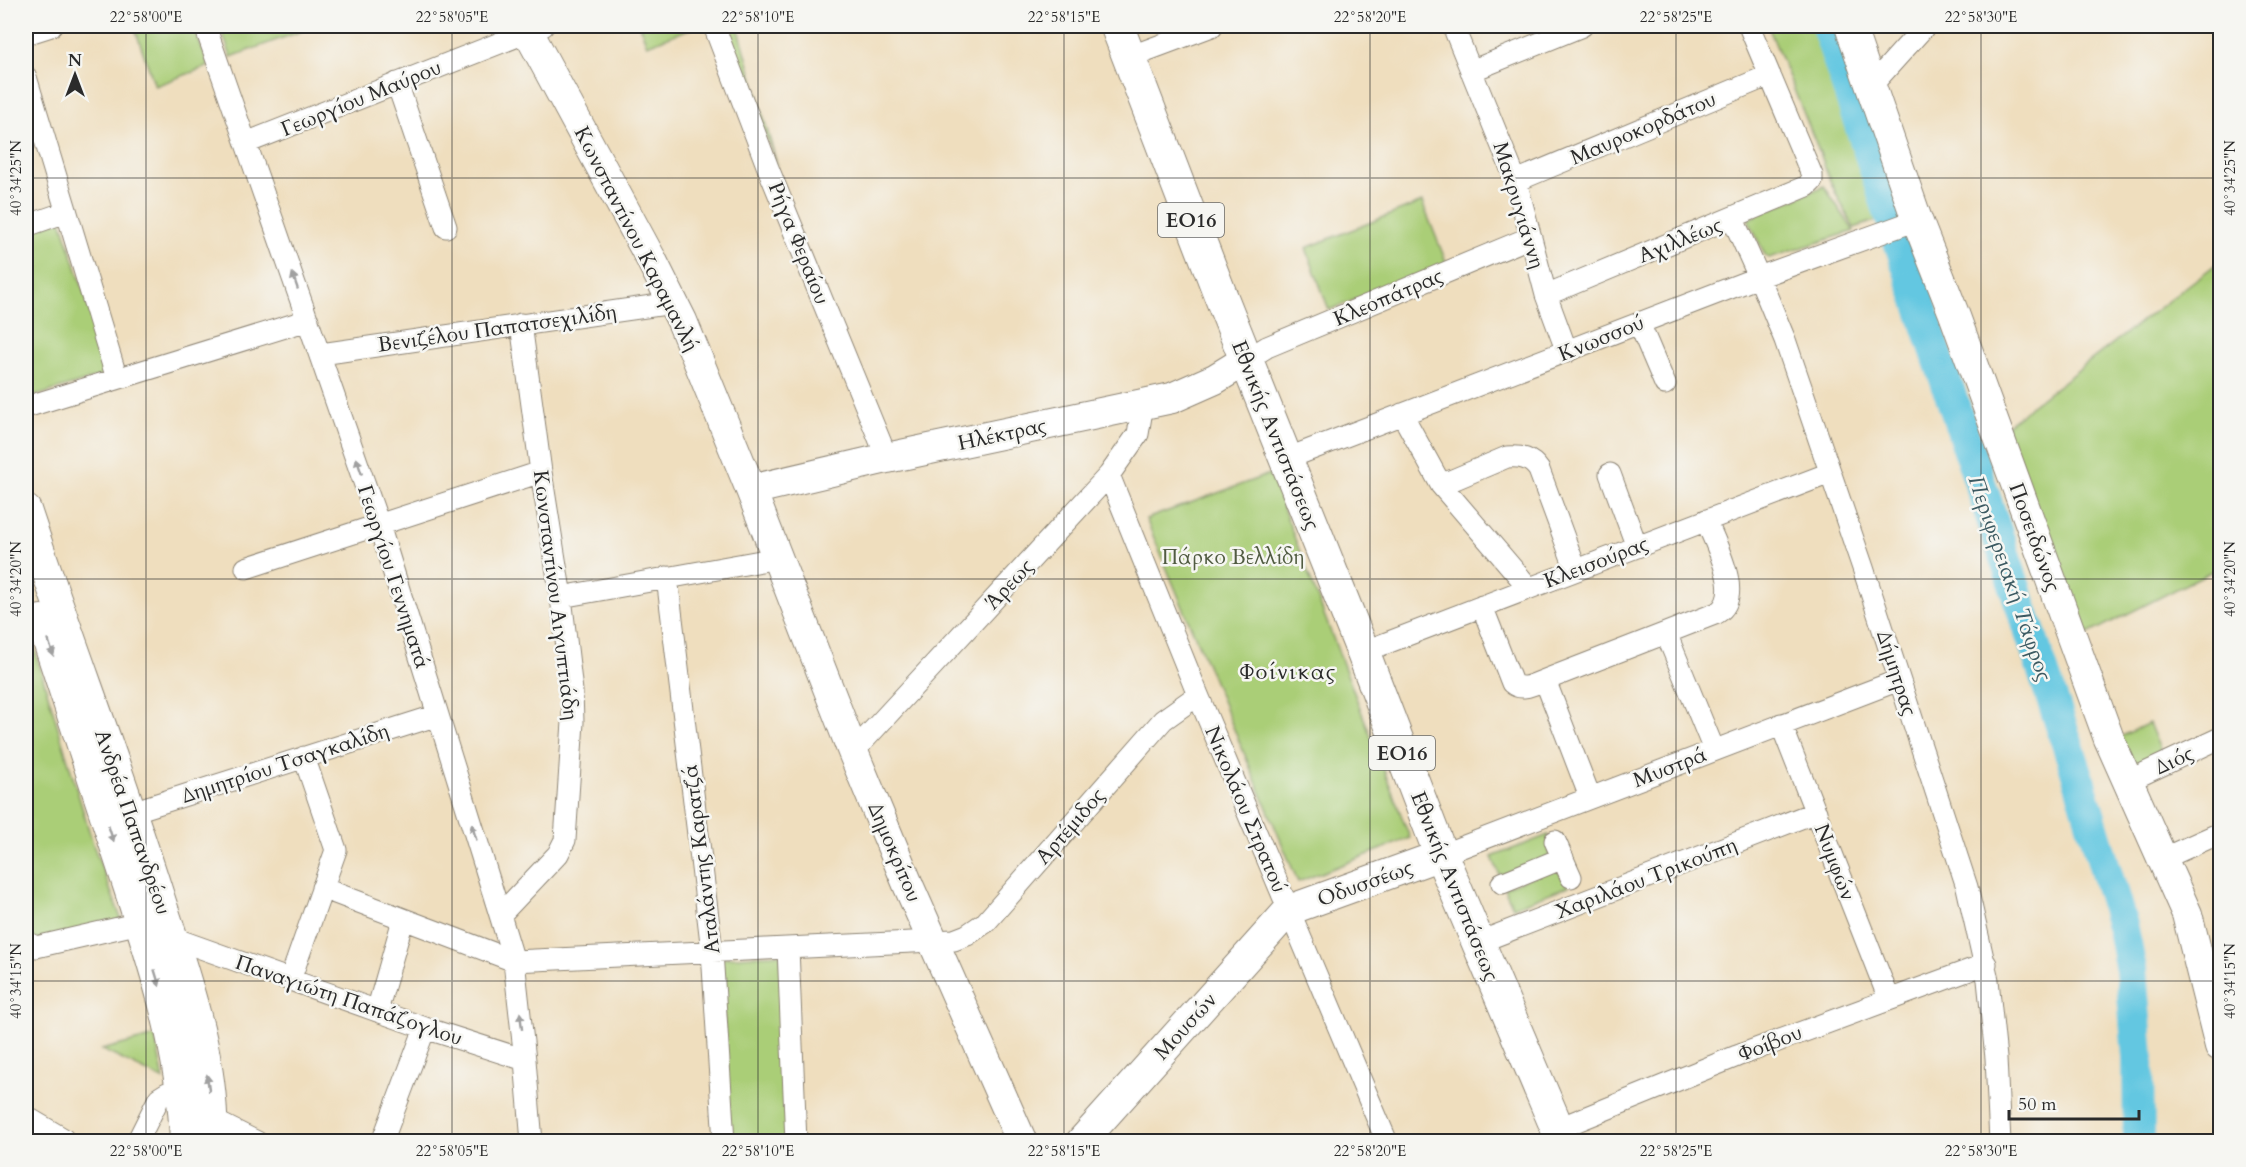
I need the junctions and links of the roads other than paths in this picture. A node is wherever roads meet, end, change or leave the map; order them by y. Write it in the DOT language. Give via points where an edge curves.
graph roads {
  1 [pos="51,26"];
  2 [pos="206,26"];
  3 [pos="714,26"];
  4 [pos="1117,26"];
  5 [pos="1212,26"];
  6 [pos="1453,26"];
  7 [pos="1582,26"];
  8 [pos="1749,26"];
  9 [pos="1850,26"];
  10 [pos="1925,26"];
  11 [pos="532,27"];
  12 [pos="26,34"];
  13 [pos="1129,57"];
  14 [pos="1472,71"];
  15 [pos="1770,75"];
  16 [pos="26,77"];
  17 [pos="397,83"];
  18 [pos="1870,87"];
  19 [pos="246,143"];
  20 [pos="1516,181"];
  21 [pos="66,212"];
  22 [pos="1733,219"];
  23 [pos="1913,221"];
  24 [pos="26,226"];
  25 [pos="446,227"];
  26 [pos="1531,237"];
  27 [pos="1760,277"];
  28 [pos="1546,295"];
  29 [pos="673,303"];
  30 [pos="308,320"];
  31 [pos="1639,323"];
  32 [pos="521,324"];
  33 [pos="1568,352"];
  34 [pos="321,354"];
  35 [pos="1246,360"];
  36 [pos="117,379"];
  37 [pos="1665,384"];
  38 [pos="1143,404"];
  39 [pos="26,406"];
  40 [pos="1402,414"];
  41 [pos="887,458"];
  42 [pos="1286,459"];
  43 [pos="541,472"];
  44 [pos="1830,473"];
  45 [pos="1610,474"];
  46 [pos="1109,475"];
  47 [pos="1441,485"];
  48 [pos="751,490"];
  49 [pos="26,510"];
  50 [pos="1706,520"];
  51 [pos="379,525"];
  52 [pos="1637,547"];
  53 [pos="778,558"];
  54 [pos="246,568"];
  55 [pos="1576,570"];
  56 [pos="26,573"];
  57 [pos="667,577"];
  58 [pos="1529,588"];
  59 [pos="561,597"];
  60 [pos="1482,606"];
  61 [pos="1666,633"];
  62 [pos="1363,652"];
  63 [pos="1545,680"];
  64 [pos="1899,680"];
  65 [pos="1198,695"];
  66 [pos="438,715"];
  67 [pos="1781,724"];
  68 [pos="2220,738"];
  69 [pos="1714,750"];
  70 [pos="853,752"];
  71 [pos="304,757"];
  72 [pos="2128,781"];
  73 [pos="1590,797"];
  74 [pos="132,812"];
  75 [pos="1816,812"];
  76 [pos="2220,833"];
  77 [pos="1441,855"];
  78 [pos="1563,859"];
  79 [pos="2162,859"];
  80 [pos="1502,883"];
  81 [pos="322,888"];
  82 [pos="1289,910"];
  83 [pos="500,915"];
  84 [pos="403,920"];
  85 [pos="140,923"];
  86 [pos="173,938"];
  87 [pos="26,942"];
  88 [pos="934,942"];
  89 [pos="1477,943"];
  90 [pos="788,948"];
  91 [pos="712,951"];
  92 [pos="514,961"];
  93 [pos="1986,964"];
  94 [pos="290,980"];
  95 [pos="1888,999"];
  96 [pos="377,1011"];
  97 [pos="425,1028"];
  98 [pos="2220,1046"];
  99 [pos="525,1060"];
  100 [pos="182,1092"];
  101 [pos="26,1122"];
  102 [pos="212,1131"];
  103 [pos="1560,1135"];
  104 [pos="60,1142"];
  105 [pos="137,1142"];
  106 [pos="185,1142"];
  107 [pos="257,1142"];
  108 [pos="382,1142"];
  109 [pos="532,1142"];
  110 [pos="724,1142"];
  111 [pos="796,1142"];
  112 [pos="1022,1142"];
  113 [pos="1081,1142"];
  114 [pos="1387,1142"];
  115 [pos="2000,1142"];
  1 -- 12 [label="street"];
  2 -- 19 [label="street, Γεωργίου Γεννηματά"];
  3 -- 41 [label="street, Ρήγα Φεραίου"];
  4 -- 13 [label="main road, Εθνικής Αντιστάσεως / ΕΟ16"];
  5 -- 13 [label="street"];
  6 -- 14 [label="street, Μακρυγιάννη"];
  7 -- 14 [label="street"];
  8 -- 15 [label="street"];
  9 -- 18 [label="main road, Ποσειδώνος"];
  10 -- 18 [label="street"];
  11 -- 17 [label="street, Γεωργίου Μαύρου"];
  11 -- 29 [label="main road, Κωνσταντίνου Καραμανλή"];
  13 -- 35 [label="main road, Εθνικής Αντιστάσεως / ΕΟ16"];
  14 -- 20 [label="street, Μακρυγιάννη"];
  15 -- 20 [label="street, Μαυροκορδάτου"];
  15 -- 22 [label="street, Αχιλλέως" via="1812,181"];
  16 -- 21 [label="street"];
  17 -- 19 [label="street, Γεωργίου Μαύρου"];
  17 -- 25 [label="street"];
  18 -- 23 [label="main road, Ποσειδώνος"];
  30 -- 19 [label="street, Γεωργίου Γεννηματά, one-way"];
  20 -- 26 [label="street, Μακρυγιάννη"];
  21 -- 24 [label="street"];
  21 -- 36 [label="street"];
  22 -- 27 [label="street, Δήμητρας"];
  22 -- 28 [label="street, Αχιλλέως"];
  23 -- 27 [label="street, Κνωσσού"];
  23 -- 72 [label="main road, Ποσειδώνος" via="1954,314 2109,739"];
  26 -- 28 [label="street, Μακρυγιάννη"];
  26 -- 35 [label="street, Κλεοπάτρας"];
  27 -- 31 [label="street, Κνωσσού"];
  27 -- 44 [label="street, Δήμητρας"];
  28 -- 33 [label="street, Μακρυγιάννη"];
  29 -- 32 [label="street, Βενιζέλου Παπατσεχιλίδη"];
  29 -- 48 [label="main road, Κωνσταντίνου Καραμανλή"];
  30 -- 34 [label="street, Γεωργίου Γεννηματά"];
  30 -- 36 [label="street"];
  31 -- 33 [label="street, Κνωσσού"];
  31 -- 37 [label="street"];
  32 -- 34 [label="street, Βενιζέλου Παπατσεχιλίδη"];
  32 -- 43 [label="street, Κωνσταντίνου Αιγυπτιάδη"];
  33 -- 40 [label="street, Κνωσσού"];
  51 -- 34 [label="street, Γεωργίου Γεννηματά, one-way"];
  35 -- 38 [label="main road, Ηλέκτρας" via="1186,392"];
  35 -- 42 [label="main road, Εθνικής Αντιστάσεως / ΕΟ16"];
  36 -- 39 [label="street"];
  38 -- 41 [label="main road, Ηλέκτρας"];
  38 -- 46 [label="street, Άρεως" via="1138,434"];
  40 -- 42 [label="street, Κνωσσού"];
  40 -- 47 [label="street"];
  41 -- 48 [label="main road, Ηλέκτρας"];
  42 -- 62 [label="main road, Εθνικής Αντιστάσεως / ΕΟ16"];
  43 -- 51 [label="street"];
  43 -- 59 [label="street, Κωνσταντίνου Αιγυπτιάδη"];
  44 -- 50 [label="street, Κλεισούρας"];
  44 -- 64 [label="street, Δήμητρας"];
  45 -- 52 [label="street"];
  46 -- 65 [label="street, Νικολάου Στρατού"];
  46 -- 70 [label="street, Άρεως"];
  47 -- 55 [label="street" via="1507,457 1517,456 1534,463"];
  47 -- 58 [label="street"];
  48 -- 53 [label="main road, Κωνσταντίνου Καραμανλή"];
  49 -- 74 [label="main road, Ανδρέα Παπανδρέου"];
  50 -- 52 [label="street, Κλεισούρας"];
  50 -- 61 [label="street" via="1728,578 1728,599 1717,613"];
  51 -- 54 [label="street"];
  51 -- 66 [label="street, Γεωργίου Γεννηματά"];
  52 -- 55 [label="street, Κλεισούρας"];
  53 -- 57 [label="street"];
  53 -- 70 [label="main road, Δημοκρίτου"];
  55 -- 58 [label="street, Κλεισούρας"];
  56 -- 85 [label="main road, Ανδρέα Παπανδρέου, one-way"];
  57 -- 59 [label="street"];
  57 -- 91 [label="street, Αταλάντης Καρατζά"];
  58 -- 60 [label="street, Κλεισούρας"];
  59 -- 83 [label="street, Κωνσταντίνου Αιγυπτιάδη" via="573,722 565,840 558,854"];
  60 -- 62 [label="street, Κλεισούρας"];
  60 -- 63 [label="street" via="1512,683 1522,688"];
  61 -- 63 [label="street"];
  61 -- 69 [label="street"];
  62 -- 77 [label="main road, Εθνικής Αντιστάσεως / ΕΟ16"];
  63 -- 73 [label="street"];
  64 -- 67 [label="street, Μυστρά"];
  64 -- 93 [label="street, Δήμητρας" via="1967,887"];
  65 -- 82 [label="street, Νικολάου Στρατού"];
  65 -- 88 [label="street, Αρτέμιδος" via="1163,720 986,922 959,938"];
  66 -- 71 [label="street, Δημητρίου Τσαγκαλίδη"];
  83 -- 66 [label="street, Γεωργίου Γεννηματά, one-way"];
  67 -- 69 [label="street, Μυστρά"];
  67 -- 75 [label="street, Νυμφών"];
  68 -- 72 [label="street, Διός"];
  69 -- 73 [label="street, Μυστρά"];
  70 -- 88 [label="main road, Δημοκρίτου"];
  71 -- 74 [label="street, Δημητρίου Τσαγκαλίδη"];
  71 -- 81 [label="street" via="336,850"];
  72 -- 79 [label="main road, Ποσειδώνος"];
  73 -- 77 [label="street, Μυστρά"];
  74 -- 86 [label="main road, Ανδρέα Παπανδρέου"];
  75 -- 89 [label="street, Χαριλάου Τρικούπη"];
  75 -- 95 [label="street, Νυμφών"];
  76 -- 79 [label="street"];
  77 -- 82 [label="main road, Οδυσσέως"];
  77 -- 89 [label="main road, Εθνικής Αντιστάσεως / ΕΟ16"];
  78 -- 80 [label="street"];
  79 -- 98 [label="main road, Ποσειδώνος" via="2187,914"];
  81 -- 84 [label="street"];
  81 -- 94 [label="street"];
  82 -- 113 [label="main road, Μουσών"];
  82 -- 114 [label="street, Νικολάου Στρατού"];
  83 -- 92 [label="street, Γεωργίου Γεννηματά"];
  84 -- 92 [label="street"];
  84 -- 96 [label="street"];
  85 -- 87 [label="street" via="36,947"];
  85 -- 100 [label="main road, Ανδρέα Παπανδρέου, one-way" via="168,1015"];
  86 -- 94 [label="street, Παναγιώτη Παπάζογλου"];
  102 -- 86 [label="main road, Ανδρέα Παπανδρέου, one-way" via="202,1046"];
  88 -- 90 [label="street, Αρτέμιδος"];
  88 -- 112 [label="main road, Δημοκρίτου"];
  89 -- 103 [label="main road, Εθνικής Αντιστάσεως / ΕΟ16"];
  90 -- 91 [label="street, Αρτέμιδος"];
  90 -- 111 [label="street"];
  91 -- 92 [label="street, Αρτέμιδος"];
  91 -- 110 [label="street, Αταλάντης Καρατζά"];
  99 -- 92 [label="street, Γεωργίου Γεννηματά, one-way"];
  93 -- 95 [label="street, Φοίβου"];
  93 -- 115 [label="street, Δήμητρας"];
  94 -- 96 [label="street, Παναγιώτη Παπάζογλου"];
  95 -- 103 [label="street, Φοίβου" via="1737,1056"];
  96 -- 97 [label="street, Παναγιώτη Παπάζογλου"];
  97 -- 99 [label="street, Παναγιώτη Παπάζογλου"];
  97 -- 108 [label="street"];
  99 -- 109 [label="street, Γεωργίου Γεννηματά"];
  100 -- 105 [label="street" via="159,1098"];
  100 -- 106 [label="main road, Ανδρέα Παπανδρέου"];
  101 -- 104 [label="main road"];
  102 -- 107 [label="street"];
}
